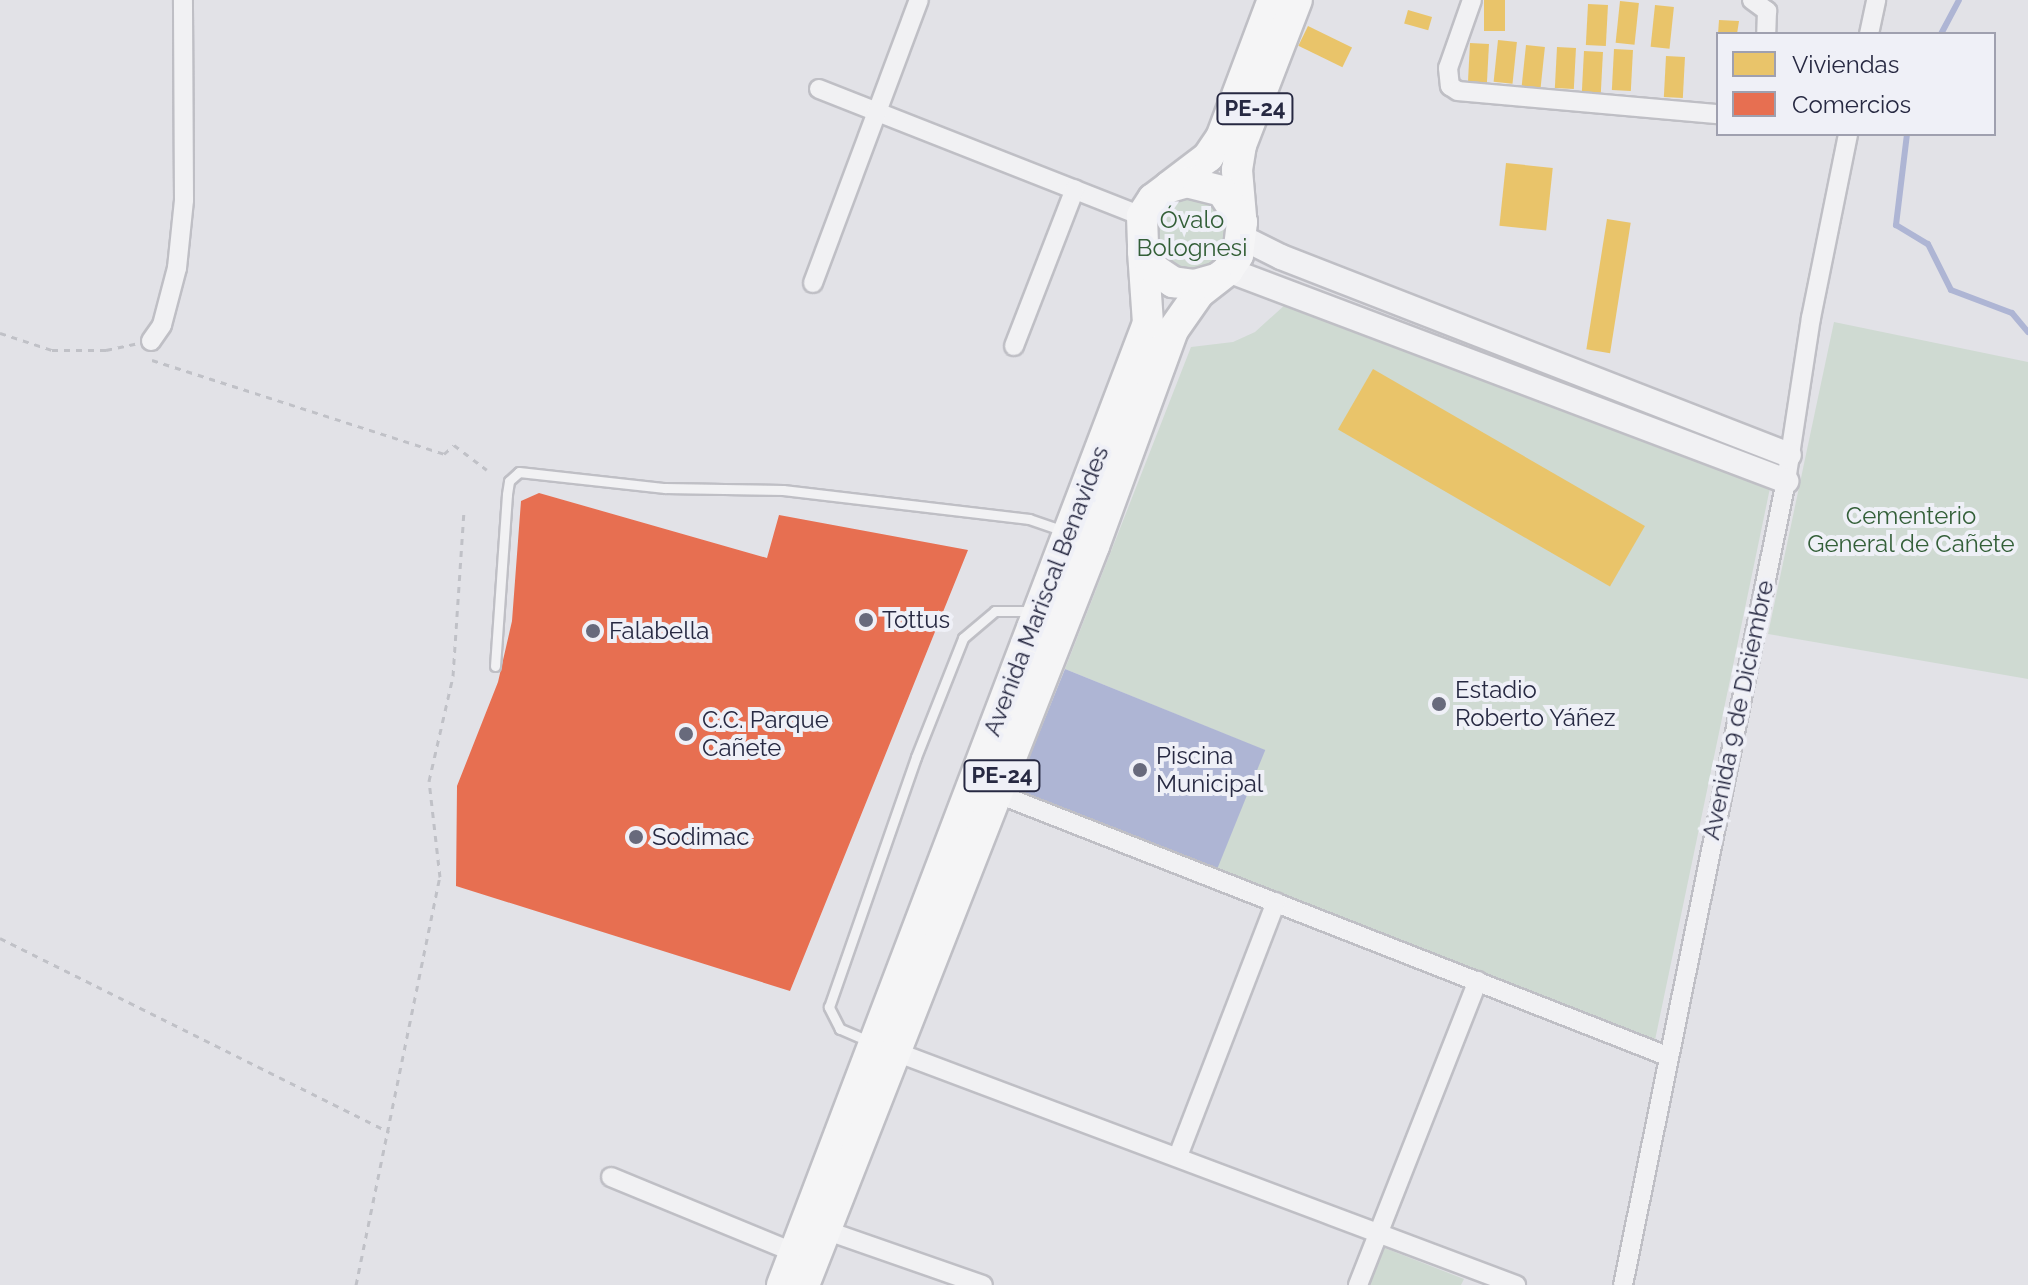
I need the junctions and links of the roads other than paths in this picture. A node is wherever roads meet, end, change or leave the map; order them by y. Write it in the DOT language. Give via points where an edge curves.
graph roads {
  1 [pos="183,0"];
  2 [pos="919,0"];
  3 [pos="1273,0"];
  4 [pos="1297,0"];
  5 [pos="1472,0"];
  6 [pos="1752,0"];
  7 [pos="1876,0"];
  8 [pos="1766,32"];
  9 [pos="1869,32"];
  10 [pos="819,89"];
  11 [pos="879,111"];
  12 [pos="1716,114"];
  13 [pos="1848,136"];
  14 [pos="1169,187"];
  15 [pos="1075,189"];
  16 [pos="1142,216"];
  17 [pos="1243,230"];
  18 [pos="1143,251"];
  19 [pos="1222,274"];
  20 [pos="813,283"];
  21 [pos="151,341"];
  22 [pos="1014,346"];
  23 [pos="1789,455"];
  24 [pos="1786,481"];
  25 [pos="1067,533"];
  26 [pos="1094,546"];
  27 [pos="1037,611"];
  28 [pos="495,666"];
  29 [pos="984,788"];
  30 [pos="1276,902"];
  31 [pos="1478,981"];
  32 [pos="885,1047"];
  33 [pos="1667,1056"];
  34 [pos="1178,1156"];
  35 [pos="611,1177"];
  36 [pos="825,1230"];
  37 [pos="1378,1230"];
  38 [pos="795,1253"];
  39 [pos="782,1285"];
  40 [pos="804,1285"];
  41 [pos="983,1285"];
  42 [pos="1358,1285"];
  43 [pos="1516,1285"];
  44 [pos="1623,1285"];
  1 -- 21 [label="street" via="184,200 177,268 162,325"];
  2 -- 11 [label="street"];
  3 -- 14 [label="highway, PE-24" via="1221,138 1208,157"];
  4 -- 17 [label="highway, PE-24" via="1241,145 1236,192"];
  5 -- 12 [label="street" via="1448,68 1450,86 1458,91"];
  6 -- 8 [label="street" via="1767,11"];
  7 -- 9 [label="street"];
  10 -- 11 [label="street"];
  11 -- 15 [label="street"];
  11 -- 20 [label="street"];
  13 -- 23 [label="street, Avenida 9 de Diciembre"];
  14 -- 16 [label="highway"];
  14 -- 17 [label="highway" via="1206,183 1235,205"];
  15 -- 16 [label="street"];
  15 -- 22 [label="street"];
  16 -- 18 [label="highway"];
  17 -- 19 [label="highway"];
  17 -- 23 [label="street"];
  18 -- 19 [label="highway" via="1155,270 1173,282 1195,285"];
  18 -- 25 [label="highway, Avenida Mariscal Benavides / PE-24" via="1148,323"];
  19 -- 24 [label="street" via="1273,282"];
  19 -- 26 [label="highway, Avenida Mariscal Benavides / PE-24" via="1199,293 1173,330"];
  23 -- 24 [label="street, Avenida 9 de Diciembre"];
  24 -- 33 [label="street, Avenida 9 de Diciembre"];
  25 -- 26 [label="lane"];
  25 -- 27 [label="highway, Avenida Mariscal Benavides / PE-24"];
  25 -- 28 [label="lane" via="1029,519 783,490 665,488 519,472 509,481 507,494"];
  26 -- 29 [label="highway, Avenida Mariscal Benavides / PE-24"];
  27 -- 29 [label="highway, Avenida Mariscal Benavides / PE-24"];
  27 -- 32 [label="lane" via="995,611 963,638 916,757 829,1007 840,1029"];
  29 -- 30 [label="street"];
  29 -- 32 [label="highway, Avenida Mariscal Benavides / PE-24"];
  30 -- 31 [label="street"];
  30 -- 34 [label="street"];
  31 -- 33 [label="street"];
  31 -- 37 [label="street"];
  32 -- 34 [label="street"];
  32 -- 36 [label="highway, Avenida Mariscal Benavides / PE-24"];
  32 -- 38 [label="highway, Avenida Mariscal Benavides / PE-24"];
  33 -- 44 [label="street, Avenida 9 de Diciembre"];
  34 -- 37 [label="street"];
  35 -- 38 [label="street"];
  36 -- 40 [label="highway, Avenida Mariscal Benavides / PE-24"];
  36 -- 41 [label="street"];
  37 -- 42 [label="street"];
  37 -- 43 [label="street"];
  38 -- 39 [label="highway, Avenida Mariscal Benavides / PE-24"];
}
